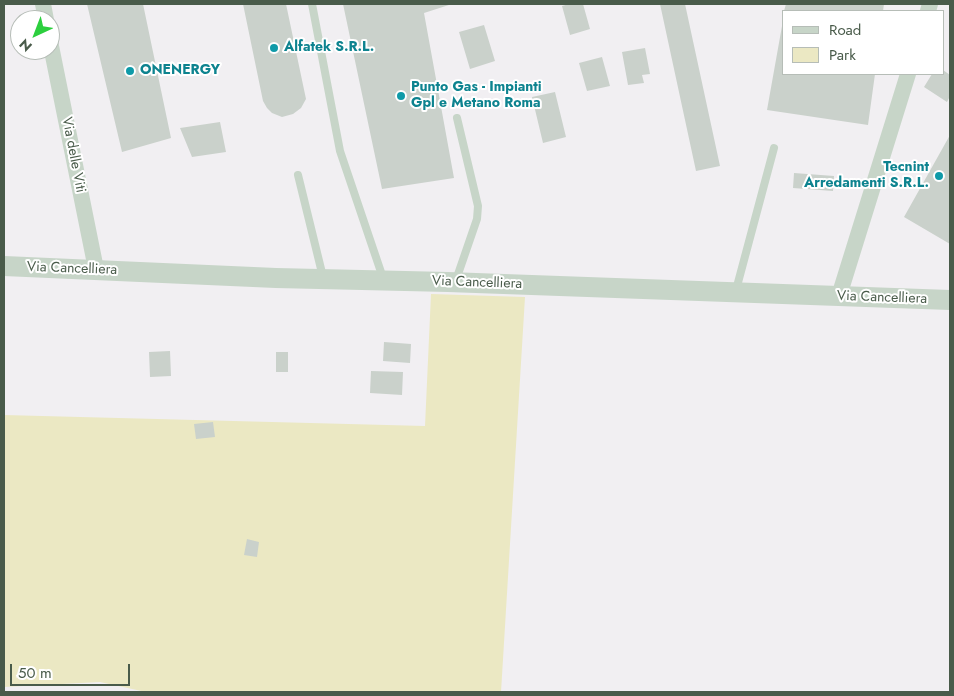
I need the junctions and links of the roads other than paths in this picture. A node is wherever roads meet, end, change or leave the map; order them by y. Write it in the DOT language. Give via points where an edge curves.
graph roads {
  1 [pos="312,4"];
  2 [pos="54,60"];
  3 [pos="908,75"];
  4 [pos="457,118"];
  5 [pos="774,148"];
  6 [pos="298,175"];
  7 [pos="4,266"];
  8 [pos="96,269"];
  9 [pos="323,279"];
  10 [pos="383,280"];
  11 [pos="455,282"];
  12 [pos="736,292"];
  13 [pos="839,296"];
  14 [pos="950,300"];
  1 -- 10 [label="lane" via="340,151"];
  2 -- 8 [label="street, Via delle Viti"];
  3 -- 13 [label="street"];
  4 -- 11 [label="lane" via="478,212"];
  5 -- 12 [label="lane"];
  6 -- 9 [label="lane"];
  7 -- 8 [label="street, Via Cancelliera"];
  8 -- 9 [label="street, Via Cancelliera"];
  9 -- 10 [label="street, Via Cancelliera"];
  10 -- 11 [label="street, Via Cancelliera"];
  11 -- 12 [label="street, Via Cancelliera"];
  12 -- 13 [label="street, Via Cancelliera"];
  13 -- 14 [label="street, Via Cancelliera"];
}
